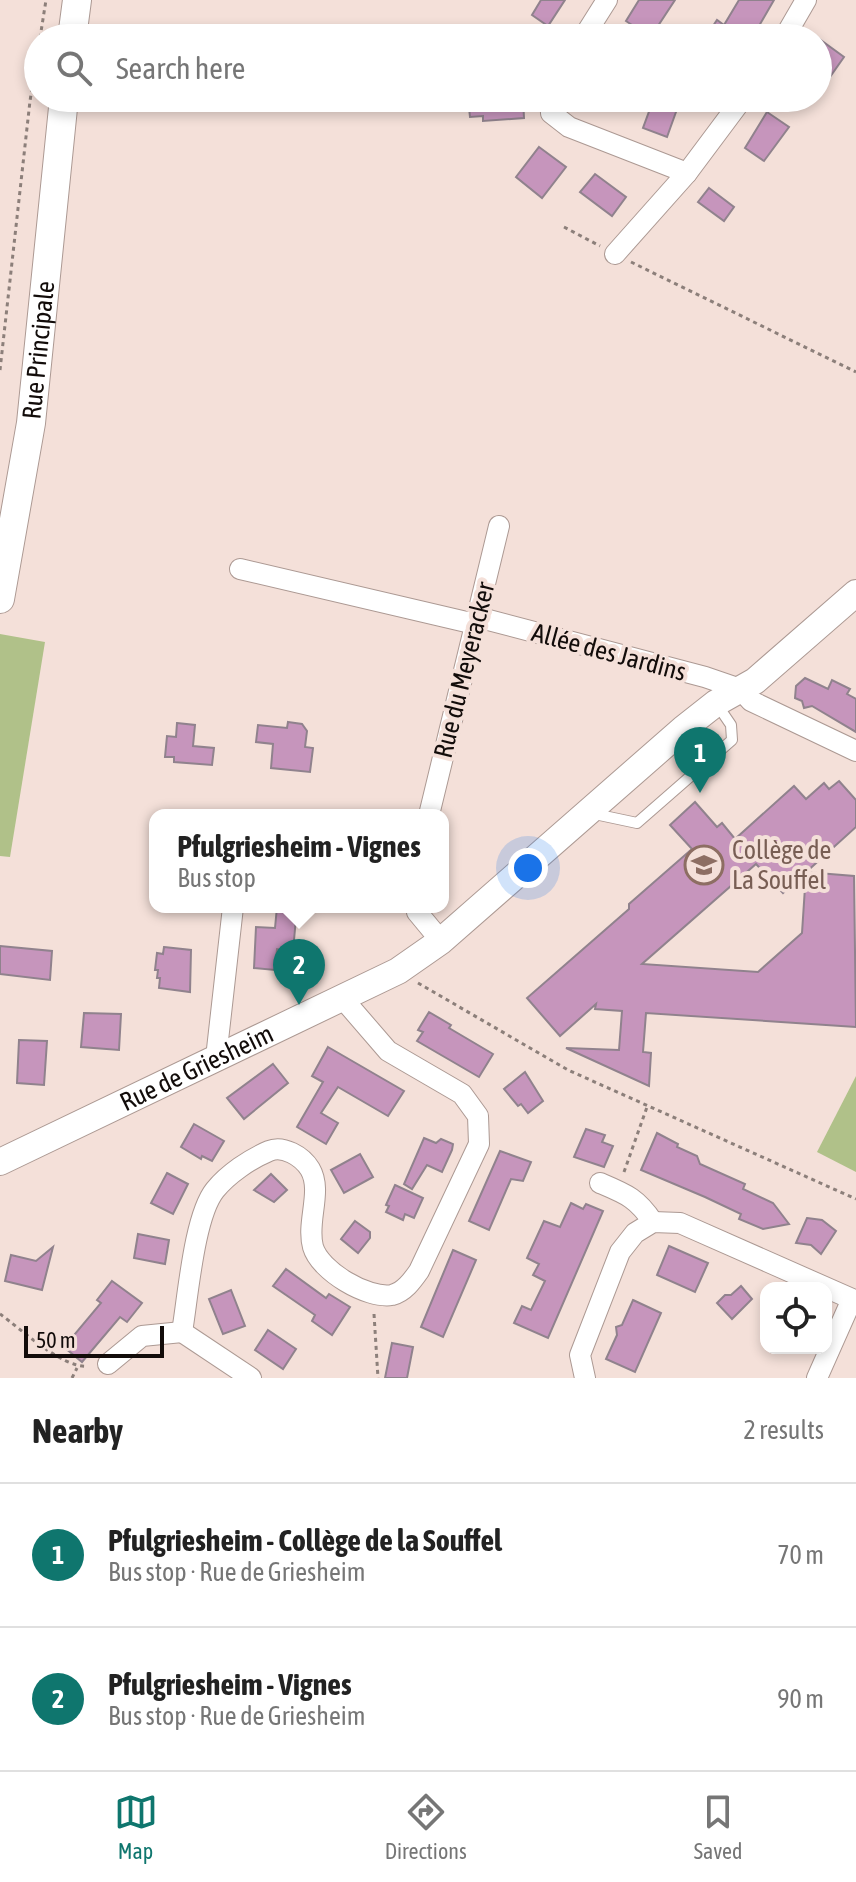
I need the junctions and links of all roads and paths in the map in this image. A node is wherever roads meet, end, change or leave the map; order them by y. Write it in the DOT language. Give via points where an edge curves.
graph roads {
  1 [pos="46,0"];
  2 [pos="77,0"];
  3 [pos="607,0"];
  4 [pos="806,0"];
  5 [pos="42,24"];
  6 [pos="74,24"];
  7 [pos="592,24"];
  8 [pos="792,24"];
  9 [pos="31,112"];
  10 [pos="63,112"];
  11 [pos="551,112"];
  12 [pos="733,112"];
  13 [pos="687,173"];
  14 [pos="564,227"];
  15 [pos="615,254"];
  16 [pos="0,370"];
  17 [pos="856,372"];
  18 [pos="499,526"];
  19 [pos="240,569"];
  20 [pos="856,593"];
  21 [pos="0,599"];
  22 [pos="476,620"];
  23 [pos="727,696"];
  24 [pos="856,751"];
  25 [pos="430,809"];
  26 [pos="588,813"];
  27 [pos="232,913"];
  28 [pos="420,913"];
  29 [pos="441,941"];
  30 [pos="398,971"];
  31 [pos="344,997"];
  32 [pos="216,1058"];
  33 [pos="648,1106"];
  34 [pos="0,1162"];
  35 [pos="609,1187"];
  36 [pos="856,1199"];
  37 [pos="653,1222"];
  38 [pos="372,1294"];
  39 [pos="854,1300"];
  40 [pos="0,1314"];
  41 [pos="182,1332"];
  42 [pos="108,1364"];
  43 [pos="72,1378"];
  44 [pos="251,1378"];
  45 [pos="378,1378"];
  46 [pos="585,1378"];
  47 [pos="817,1378"];
  1 -- 5 [label="path"];
  2 -- 6 [label="main road"];
  3 -- 7 [label="street"];
  4 -- 8 [label="street"];
  9 -- 16 [label="path"];
  10 -- 21 [label="main road, Rue Principale" via="31,423"];
  11 -- 13 [label="street" via="569,127"];
  12 -- 13 [label="street"];
  13 -- 15 [label="street"];
  14 -- 15 [label="path"];
  15 -- 17 [label="path"];
  18 -- 22 [label="street, Rue du Meyeracker"];
  19 -- 22 [label="street, Allée des Jardins"];
  20 -- 23 [label="street, Rue de Griesheim" via="755,681"];
  22 -- 23 [label="street, Allée des Jardins"];
  22 -- 25 [label="street, Rue du Meyeracker"];
  23 -- 24 [label="street, Allée des Jardins" via="751,701"];
  23 -- 26 [label="street, Rue de Griesheim"];
  23 -- 26 [label="lane" via="732,740 676,791 637,823"];
  26 -- 29 [label="street, Rue de Griesheim"];
  27 -- 32 [label="street"];
  28 -- 29 [label="street"];
  29 -- 30 [label="street, Rue de Griesheim"];
  30 -- 31 [label="street, Rue de Griesheim"];
  30 -- 33 [label="path" via="568,1070"];
  31 -- 32 [label="street, Rue de Griesheim"];
  31 -- 38 [label="street" via="388,1051 462,1094 480,1128 479,1144 419,1271 394,1295"];
  32 -- 34 [label="street, Rue de Griesheim"];
  33 -- 35 [label="path"];
  33 -- 36 [label="path"];
  35 -- 37 [label="street" via="631,1196"];
  37 -- 39 [label="street" via="680,1223"];
  37 -- 46 [label="street" via="620,1252 580,1355"];
  38 -- 41 [label="street" via="327,1267 314,1250 310,1226 315,1186 310,1169 294,1153 275,1149 253,1158 215,1190 203,1214"];
  38 -- 45 [label="path"];
  39 -- 47 [label="street"];
  40 -- 43 [label="path" via="77,1368"];
  41 -- 42 [label="street" via="142,1336"];
  41 -- 44 [label="street"];
}
